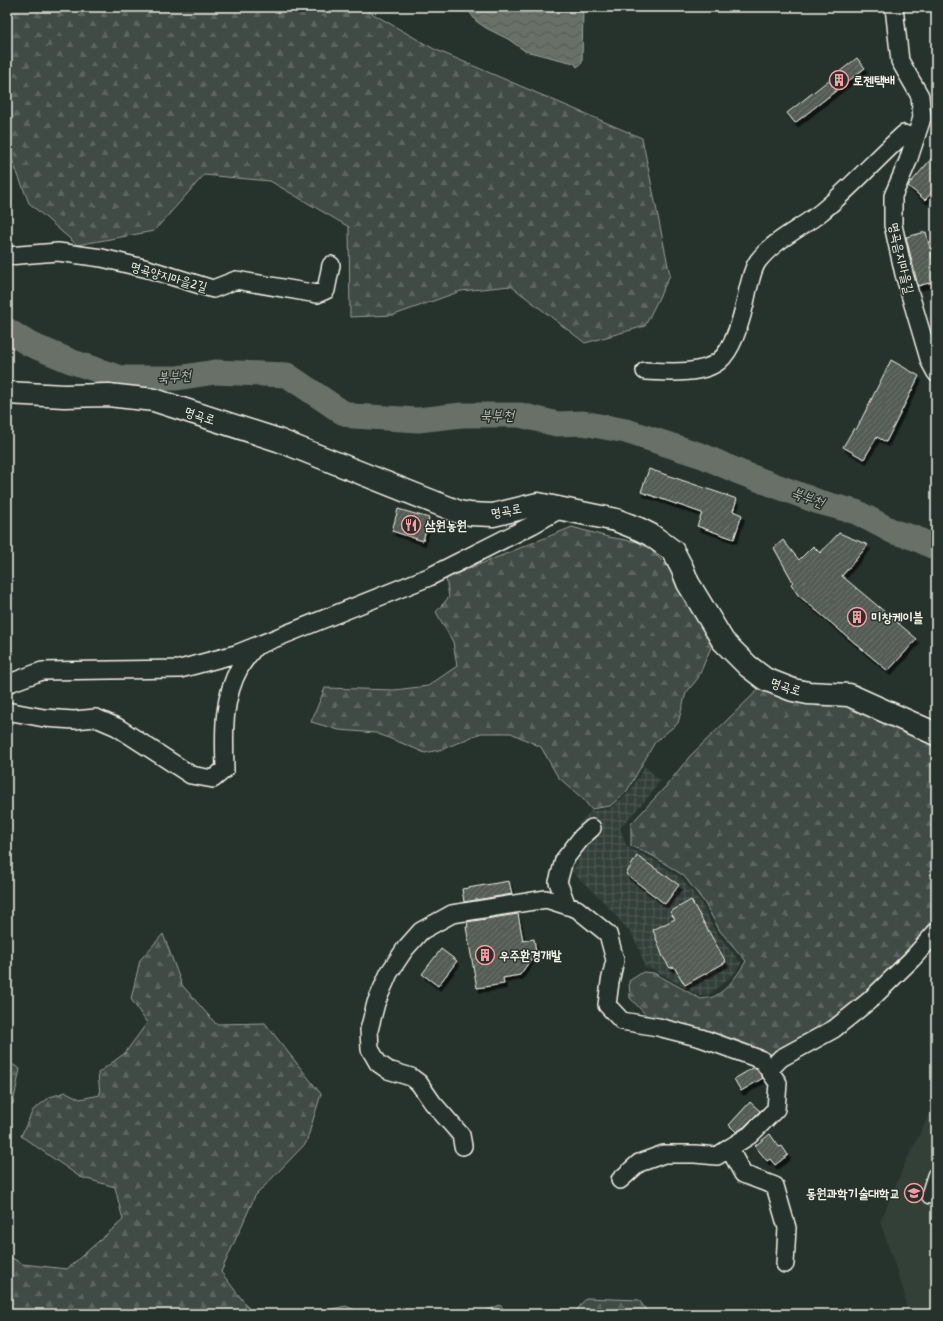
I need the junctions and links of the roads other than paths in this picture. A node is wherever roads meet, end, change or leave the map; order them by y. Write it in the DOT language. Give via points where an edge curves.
graph roads {
  1 [pos="894,7"];
  2 [pos="915,139"];
  3 [pos="7,256"];
  4 [pos="331,265"];
  5 [pos="646,371"];
  6 [pos="936,373"];
  7 [pos="7,393"];
  8 [pos="562,508"];
  9 [pos="255,647"];
  10 [pos="7,684"];
  11 [pos="7,711"];
  12 [pos="936,734"];
  13 [pos="592,828"];
  14 [pos="567,906"];
  15 [pos="936,932"];
  16 [pos="769,1070"];
  17 [pos="463,1146"];
  18 [pos="729,1148"];
  19 [pos="936,1176"];
  20 [pos="620,1180"];
  21 [pos="930,1195"];
  22 [pos="785,1264"];
  1 -- 2 [label="street, 명곡음지마을길" via="900,61 920,96 922,118"];
  2 -- 5 [label="street" via="904,134 820,214 765,252 753,272 743,314 728,352 718,362 690,372"];
  2 -- 6 [label="street, 명곡음지마을길" via="893,196 893,225 904,274 930,362"];
  3 -- 4 [label="street, 명곡양지마을2길" via="58,252 148,268 213,289 236,280 317,294 326,290"];
  7 -- 8 [label="main road, 명곡로" via="108,395 154,400 278,440 458,512 493,515 538,504"];
  8 -- 9 [label="street" via="429,577"];
  8 -- 12 [label="main road, 명곡로" via="628,524 651,535 673,551 688,583 722,641 765,679 792,690 849,695"];
  9 -- 10 [label="street" via="180,669 42,671"];
  9 -- 11 [label="street" via="240,666 229,692 224,728 225,769 213,779 190,775 117,727 96,718 44,718"];
  13 -- 14 [label="street" via="564,860 558,882"];
  14 -- 16 [label="street" via="577,909 608,934 615,960 607,1005 622,1021 687,1035 736,1050 762,1060"];
  14 -- 17 [label="street" via="546,899 452,914 421,931 405,949 389,974 376,1003 369,1030 370,1049 378,1063 419,1083 432,1102 461,1134"];
  15 -- 16 [label="street" via="870,1000 834,1029 780,1058"];
  16 -- 18 [label="street" via="778,1084 776,1109 750,1135"];
  18 -- 20 [label="street" via="717,1156 664,1154 639,1163"];
  18 -- 22 [label="street" via="743,1174 776,1186 787,1228"];
  19 -- 21 [label="street"];
}
